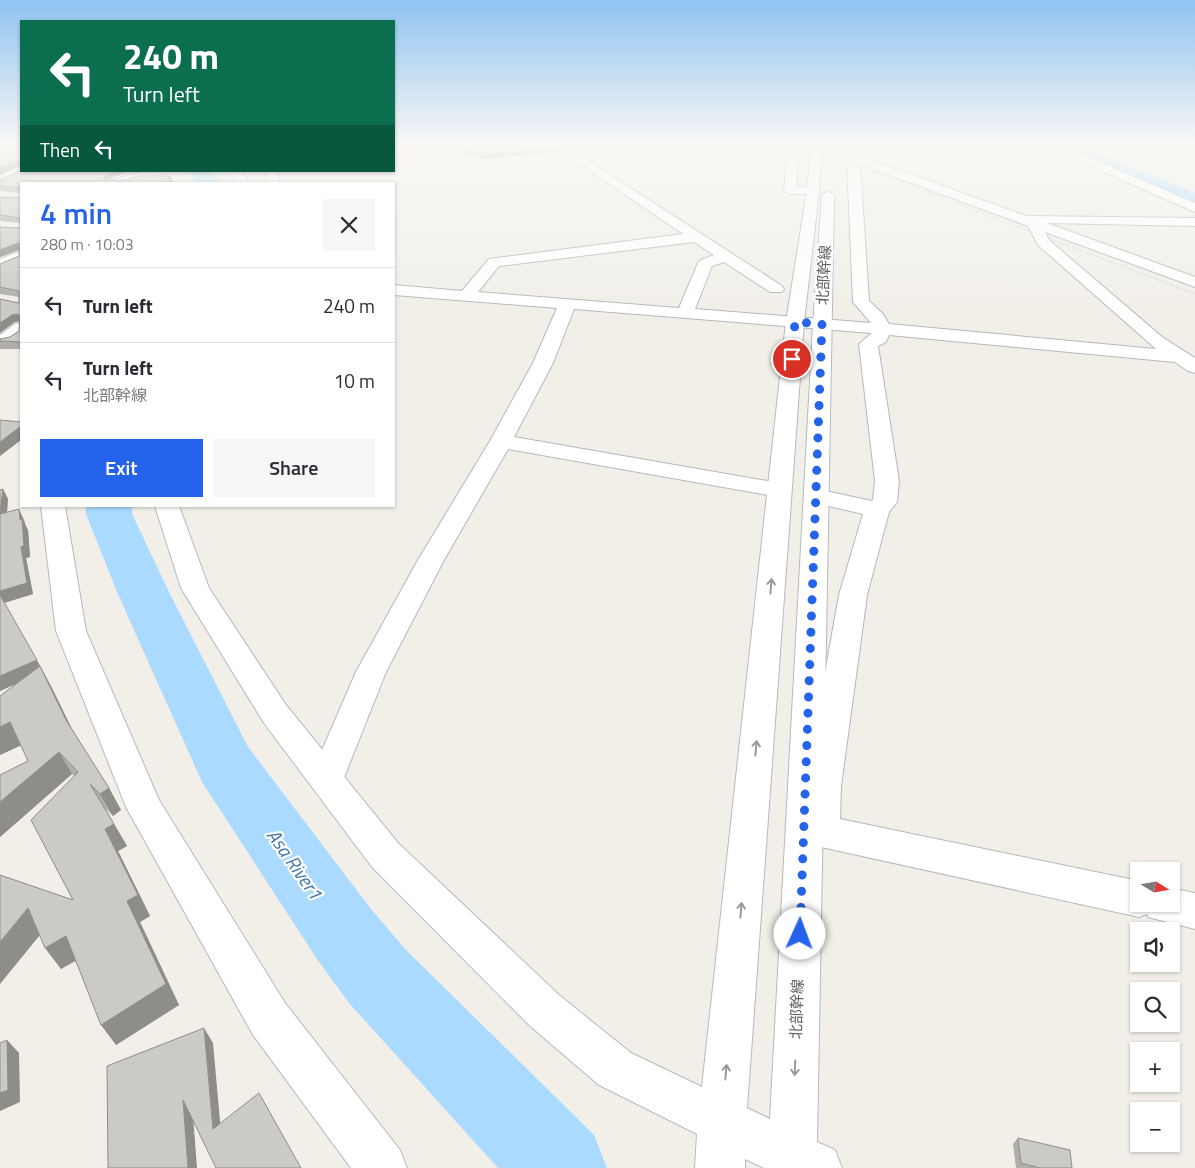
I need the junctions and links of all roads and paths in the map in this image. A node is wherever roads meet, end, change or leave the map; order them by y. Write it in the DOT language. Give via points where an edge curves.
graph roads {
  1 [pos="640,200"];
  2 [pos="835,200"];
  3 [pos="837,200"];
  4 [pos="975,200"];
  5 [pos="1176,200"];
  6 [pos="1195,208"];
  7 [pos="1195,222"];
  8 [pos="1034,223"];
  9 [pos="697,237"];
  10 [pos="20,255"];
  11 [pos="725,256"];
  12 [pos="0,265"];
  13 [pos="1195,282"];
  14 [pos="776,289"];
  15 [pos="395,290"];
  16 [pos="467,295"];
  17 [pos="568,303"];
  18 [pos="685,313"];
  19 [pos="808,323"];
  20 [pos="20,329"];
  21 [pos="882,329"];
  22 [pos="0,341"];
  23 [pos="1178,357"];
  24 [pos="1195,367"];
  25 [pos="501,441"];
  26 [pos="780,490"];
  27 [pos="816,496"];
  28 [pos="53,507"];
  29 [pos="166,507"];
  30 [pos="878,510"];
  31 [pos="327,780"];
  32 [pos="1130,897"];
  33 [pos="1180,908"];
  34 [pos="1195,911"];
  35 [pos="722,1120"];
  36 [pos="800,1163"];
  37 [pos="382,1168"];
  38 [pos="720,1168"];
  1 -- 9 [label="street"];
  2 -- 19 [label="street, 北部幹線"];
  3 -- 21 [label="street" via="861,302 880,320"];
  4 -- 8 [label="street"];
  5 -- 6 [label="street"];
  7 -- 8 [label="street" via="1030,220"];
  8 -- 13 [label="street"];
  8 -- 23 [label="street" via="1043,242"];
  9 -- 11 [label="street"];
  9 -- 16 [label="street" via="494,262"];
  10 -- 12 [label="street"];
  11 -- 14 [label="street"];
  11 -- 18 [label="street" via="706,263"];
  15 -- 16 [label="street"];
  16 -- 17 [label="street"];
  17 -- 18 [label="street"];
  17 -- 25 [label="street" via="542,363"];
  18 -- 19 [label="street"];
  19 -- 21 [label="street"];
  19 -- 26 [label="street, 北部幹線"];
  19 -- 27 [label="street, 北部幹線"];
  20 -- 22 [label="street"];
  21 -- 23 [label="street"];
  21 -- 30 [label="street" via="880,338 868,344 887,481 885,502"];
  23 -- 24 [label="street"];
  25 -- 26 [label="street"];
  25 -- 31 [label="street" via="431,560 371,672"];
  35 -- 26 [label="street, 北部幹線, one-way"];
  27 -- 30 [label="street"];
  27 -- 36 [label="street, 北部幹線, one-way"];
  28 -- 37 [label="street" via="71,631 144,807 269,1019"];
  29 -- 31 [label="street" via="195,588 275,714"];
  30 -- 32 [label="street" via="853,596 824,786 821,831"];
  31 -- 35 [label="street" via="385,855 544,1010 615,1069"];
  33 -- 34 [label="street"];
  35 -- 36 [label="street"];
  35 -- 38 [label="street, 北部幹線"];
}
